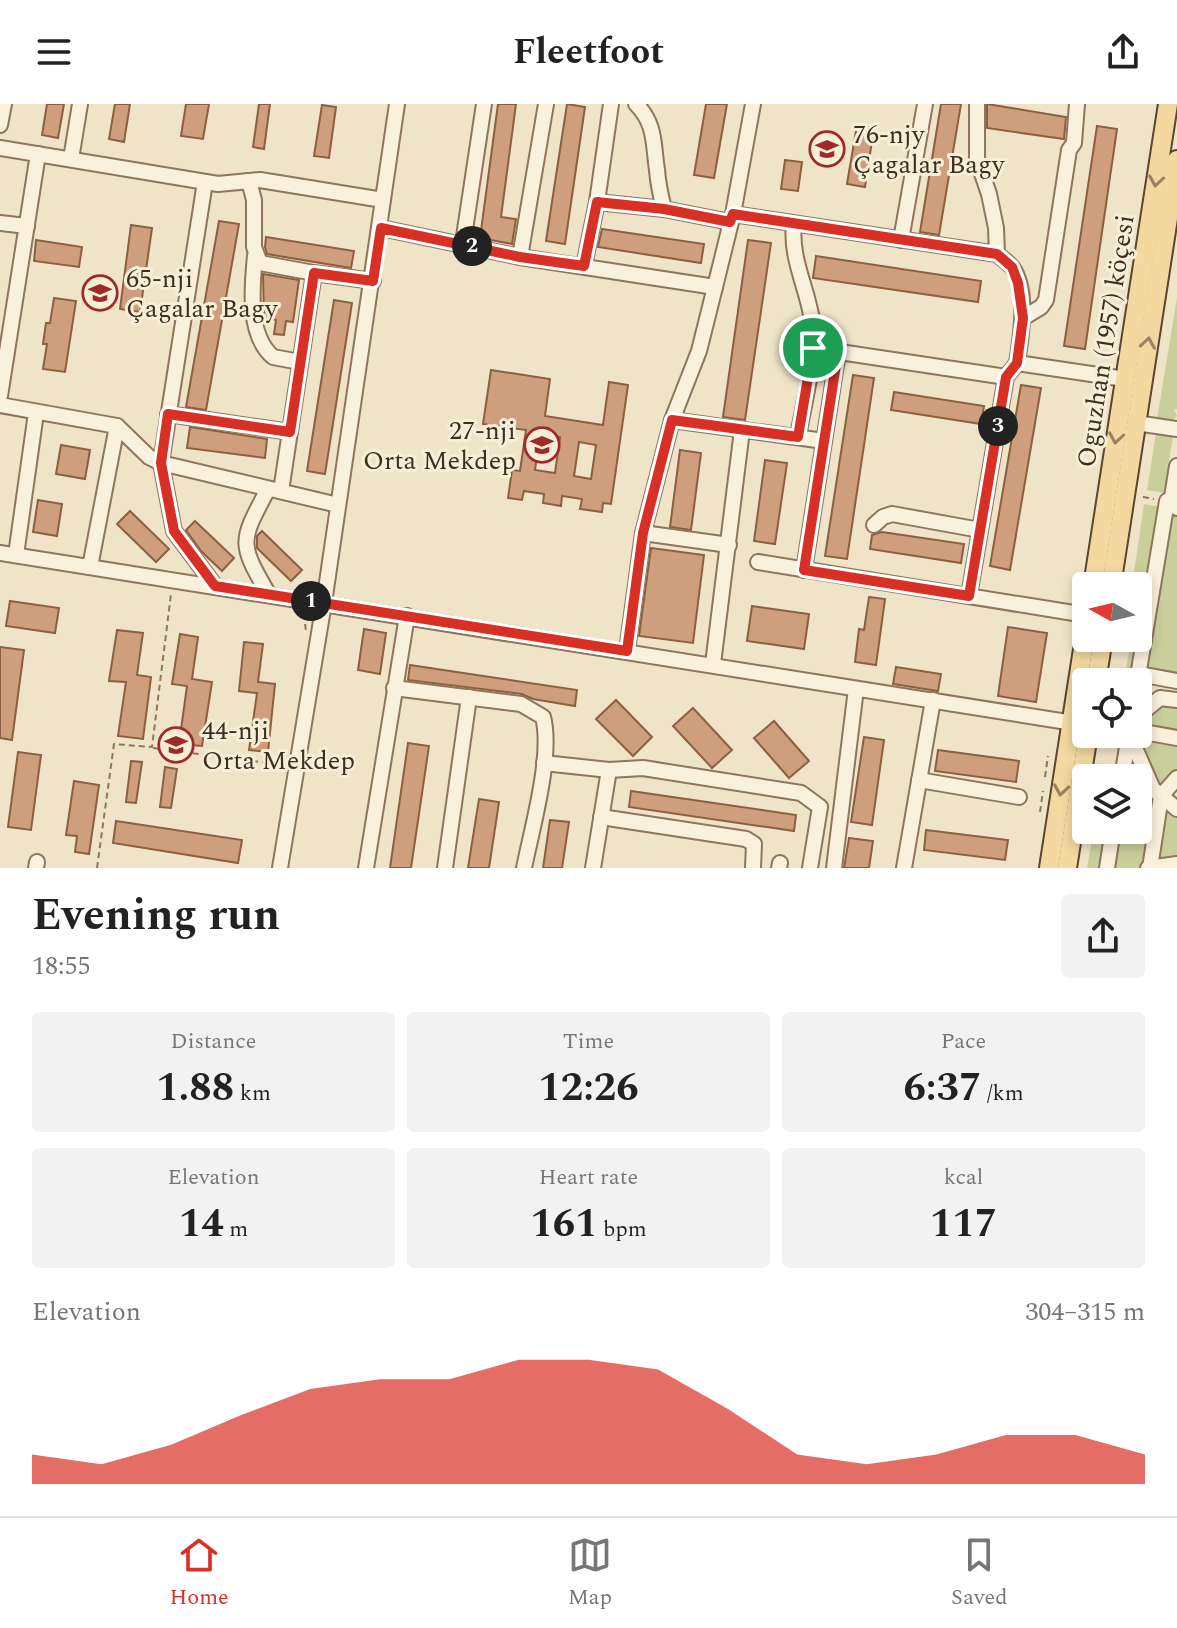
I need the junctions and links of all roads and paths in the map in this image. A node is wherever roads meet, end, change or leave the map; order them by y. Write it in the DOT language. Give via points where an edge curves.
graph roads {
  1 [pos="4,104"];
  2 [pos="80,104"];
  3 [pos="397,104"];
  4 [pos="484,104"];
  5 [pos="546,104"];
  6 [pos="611,104"];
  7 [pos="636,104"];
  8 [pos="753,104"];
  9 [pos="925,104"];
  10 [pos="977,104"];
  11 [pos="1077,104"];
  12 [pos="1168,104"];
  13 [pos="1177,107"];
  14 [pos="0,125"];
  15 [pos="0,148"];
  16 [pos="38,154"];
  17 [pos="71,159"];
  18 [pos="1177,160"];
  19 [pos="249,181"];
  20 [pos="205,182"];
  21 [pos="383,200"];
  22 [pos="597,202"];
  23 [pos="664,209"];
  24 [pos="732,218"];
  25 [pos="0,223"];
  26 [pos="794,224"];
  27 [pos="27,226"];
  28 [pos="381,228"];
  29 [pos="901,240"];
  30 [pos="463,243"];
  31 [pos="997,254"];
  32 [pos="255,256"];
  33 [pos="520,257"];
  34 [pos="584,266"];
  35 [pos="314,273"];
  36 [pos="373,281"];
  37 [pos="715,287"];
  38 [pos="7,316"];
  39 [pos="1023,318"];
  40 [pos="813,348"];
  41 [pos="838,352"];
  42 [pos="300,362"];
  43 [pos="1017,363"];
  44 [pos="1006,377"];
  45 [pos="1125,379"];
  46 [pos="0,396"];
  47 [pos="0,405"];
  48 [pos="36,413"];
  49 [pos="168,414"];
  50 [pos="672,420"];
  51 [pos="1136,423"];
  52 [pos="117,426"];
  53 [pos="1177,429"];
  54 [pos="742,430"];
  55 [pos="290,432"];
  56 [pos="798,437"];
  57 [pos="824,441"];
  58 [pos="161,463"];
  59 [pos="1177,466"];
  60 [pos="275,490"];
  61 [pos="1172,504"];
  62 [pos="338,505"];
  63 [pos="874,525"];
  64 [pos="980,530"];
  65 [pos="643,533"];
  66 [pos="729,545"];
  67 [pos="0,553"];
  68 [pos="16,555"];
  69 [pos="758,562"];
  70 [pos="90,567"];
  71 [pos="804,570"];
  72 [pos="1095,572"];
  73 [pos="1113,572"];
  74 [pos="215,586"];
  75 [pos="171,593"];
  76 [pos="269,595"];
  77 [pos="969,596"];
  78 [pos="324,603"];
  79 [pos="1072,613"];
  80 [pos="407,616"];
  81 [pos="627,651"];
  82 [pos="713,664"];
  83 [pos="1140,668"];
  84 [pos="1152,679"];
  85 [pos="1177,681"];
  86 [pos="394,688"];
  87 [pos="856,689"];
  88 [pos="469,697"];
  89 [pos="933,700"];
  90 [pos="1177,700"];
  91 [pos="1152,705"];
  92 [pos="1072,723"];
  93 [pos="1152,734"];
  94 [pos="1177,738"];
  95 [pos="152,747"];
  96 [pos="1074,748"];
  97 [pos="1086,748"];
  98 [pos="1048,756"];
  99 [pos="544,763"];
  100 [pos="1124,764"];
  101 [pos="1142,764"];
  102 [pos="284,765"];
  103 [pos="609,770"];
  104 [pos="1045,777"];
  105 [pos="1177,778"];
  106 [pos="919,780"];
  107 [pos="1152,787"];
  108 [pos="1043,791"];
  109 [pos="1161,796"];
  110 [pos="1019,797"];
  111 [pos="1177,809"];
  112 [pos="1040,812"];
  113 [pos="601,817"];
  114 [pos="1111,844"];
  115 [pos="1177,864"];
  116 [pos="97,868"];
  117 [pos="280,868"];
  118 [pos="366,868"];
  119 [pos="445,868"];
  120 [pos="524,868"];
  121 [pos="593,868"];
  122 [pos="753,868"];
  123 [pos="810,868"];
  124 [pos="834,868"];
  125 [pos="904,868"];
  126 [pos="1049,868"];
  127 [pos="1067,868"];
  128 [pos="1107,868"];
  129 [pos="1150,868"];
  1 -- 14 [label="street"];
  2 -- 17 [label="street"];
  3 -- 21 [label="street"];
  4 -- 30 [label="street"];
  5 -- 33 [label="street"];
  6 -- 22 [label="street"];
  7 -- 23 [label="street" via="653,128"];
  8 -- 24 [label="street"];
  9 -- 29 [label="street"];
  10 -- 31 [label="street" via="977,159 989,194"];
  11 -- 39 [label="street" via="1046,300"];
  12 -- 13 [label="street"];
  12 -- 45 [label="main road, Oguzhan (1957) köçesi, one-way"];
  15 -- 16 [label="street"];
  16 -- 17 [label="street"];
  16 -- 27 [label="street"];
  17 -- 20 [label="street"];
  51 -- 18 [label="main road, Oguzhan (1957) köçesi, one-way"];
  19 -- 20 [label="street"];
  19 -- 21 [label="street"];
  19 -- 32 [label="street"];
  20 -- 49 [label="street"];
  21 -- 28 [label="street"];
  22 -- 23 [label="street"];
  22 -- 34 [label="street"];
  23 -- 24 [label="street"];
  24 -- 26 [label="street"];
  24 -- 37 [label="street"];
  25 -- 27 [label="street"];
  26 -- 29 [label="street"];
  26 -- 40 [label="street" via="793,251 812,321"];
  27 -- 38 [label="street"];
  28 -- 30 [label="street"];
  28 -- 36 [label="street"];
  29 -- 31 [label="street"];
  30 -- 33 [label="street"];
  31 -- 39 [label="street" via="1012,267"];
  32 -- 35 [label="street" via="267,266"];
  32 -- 42 [label="street" via="251,302 263,343 273,357"];
  33 -- 34 [label="street"];
  34 -- 37 [label="street"];
  35 -- 36 [label="street"];
  35 -- 42 [label="street"];
  36 -- 62 [label="street"];
  37 -- 50 [label="street" via="699,351"];
  38 -- 46 [label="street"];
  39 -- 43 [label="street"];
  40 -- 41 [label="street"];
  40 -- 56 [label="street"];
  41 -- 44 [label="street"];
  41 -- 57 [label="street"];
  42 -- 55 [label="street"];
  43 -- 44 [label="street"];
  43 -- 45 [label="street"];
  44 -- 64 [label="street"];
  45 -- 72 [label="main road, Oguzhan (1957) köçesi, one-way"];
  47 -- 48 [label="street"];
  48 -- 52 [label="street"];
  48 -- 68 [label="street"];
  49 -- 55 [label="street"];
  49 -- 58 [label="street"];
  50 -- 54 [label="street"];
  50 -- 65 [label="street"];
  51 -- 53 [label="street"];
  51 -- 73 [label="main road, Oguzhan (1957) köçesi"];
  52 -- 58 [label="street"];
  52 -- 70 [label="street"];
  54 -- 56 [label="street"];
  54 -- 66 [label="street"];
  55 -- 60 [label="street"];
  56 -- 57 [label="street"];
  57 -- 71 [label="street"];
  58 -- 60 [label="street"];
  58 -- 74 [label="street" via="174,531"];
  59 -- 61 [label="street"];
  60 -- 62 [label="street"];
  60 -- 76 [label="street" via="247,529 251,565"];
  61 -- 83 [label="street"];
  62 -- 78 [label="street"];
  63 -- 64 [label="street" via="892,514"];
  64 -- 77 [label="street"];
  65 -- 66 [label="street"];
  65 -- 81 [label="street"];
  66 -- 82 [label="street"];
  67 -- 68 [label="street"];
  68 -- 70 [label="street"];
  69 -- 71 [label="street"];
  70 -- 74 [label="street"];
  71 -- 77 [label="street"];
  74 -- 76 [label="street"];
  75 -- 95 [label="path"];
  76 -- 78 [label="street"];
  77 -- 79 [label="street"];
  78 -- 80 [label="street"];
  78 -- 117 [label="street"];
  80 -- 81 [label="street"];
  80 -- 86 [label="street"];
  81 -- 82 [label="street"];
  82 -- 87 [label="street"];
  84 -- 85 [label="street"];
  86 -- 88 [label="street"];
  86 -- 118 [label="street"];
  87 -- 89 [label="street"];
  87 -- 124 [label="street"];
  88 -- 99 [label="street" via="521,704 543,717"];
  88 -- 119 [label="street"];
  89 -- 92 [label="street"];
  89 -- 106 [label="street"];
  90 -- 91 [label="street" via="1160,698"];
  93 -- 94 [label="street"];
  95 -- 102 [label="path"];
  95 -- 116 [label="path" via="114,744"];
  96 -- 126 [label="main road, one-way"];
  97 -- 127 [label="main road"];
  98 -- 104 [label="path"];
  99 -- 103 [label="street"];
  99 -- 120 [label="street"];
  100 -- 101 [label="street" via="1129,734"];
  103 -- 113 [label="street"];
  103 -- 123 [label="street" via="643,768 801,793 820,807"];
  105 -- 109 [label="street"];
  106 -- 110 [label="street"];
  106 -- 125 [label="street"];
  107 -- 109 [label="street"];
  108 -- 112 [label="path"];
  109 -- 111 [label="street"];
  109 -- 129 [label="street"];
  113 -- 121 [label="street"];
  113 -- 122 [label="street" via="746,839 754,844"];
  114 -- 128 [label="street"];
  115 -- 129 [label="street"];
}
